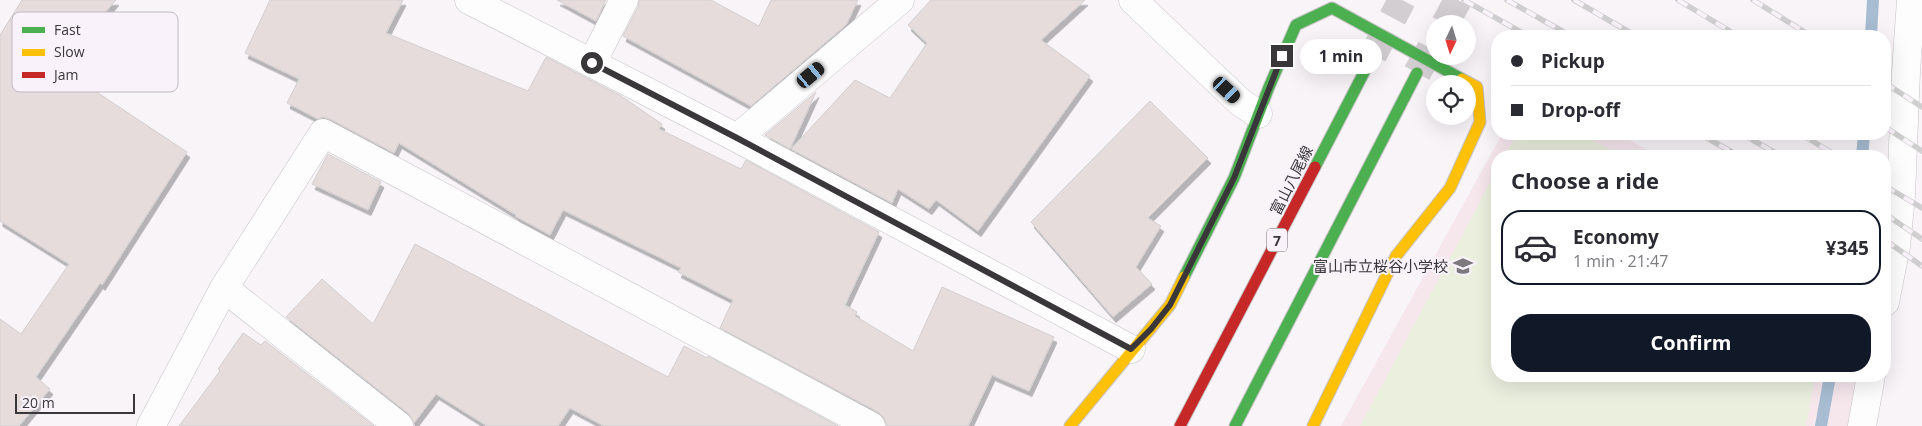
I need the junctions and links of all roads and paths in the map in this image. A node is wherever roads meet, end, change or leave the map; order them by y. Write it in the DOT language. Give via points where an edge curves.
graph roads {
  1 [pos="469,0"];
  2 [pos="624,0"];
  3 [pos="900,0"];
  4 [pos="1133,0"];
  5 [pos="1911,0"];
  6 [pos="1373,55"];
  7 [pos="592,63"];
  8 [pos="1417,73"];
  9 [pos="1914,76"];
  10 [pos="1258,114"];
  11 [pos="737,138"];
  12 [pos="1891,271"];
  13 [pos="224,288"];
  14 [pos="1131,349"];
  15 [pos="1870,382"];
  16 [pos="156,424"];
  17 [pos="399,426"];
  18 [pos="871,426"];
  19 [pos="1070,426"];
  20 [pos="1180,426"];
  21 [pos="1235,426"];
  22 [pos="1313,426"];
  23 [pos="1862,426"];
  1 -- 7 [label="street"];
  2 -- 7 [label="street"];
  3 -- 11 [label="street"];
  4 -- 10 [label="street" via="1240,102"];
  5 -- 9 [label="street"];
  6 -- 20 [label="street, 富山八尾線 / 7"];
  7 -- 11 [label="street"];
  8 -- 21 [label="street"];
  9 -- 12 [label="street"];
  10 -- 14 [label="street" via="1234,178 1170,305"];
  10 -- 22 [label="street" via="1296,25 1332,8 1477,87 1480,122 1450,188 1396,256"];
  11 -- 14 [label="street"];
  13 -- 16 [label="street"];
  13 -- 17 [label="street"];
  13 -- 18 [label="street" via="323,133"];
  14 -- 19 [label="street"];
  15 -- 23 [label="street"];
}
